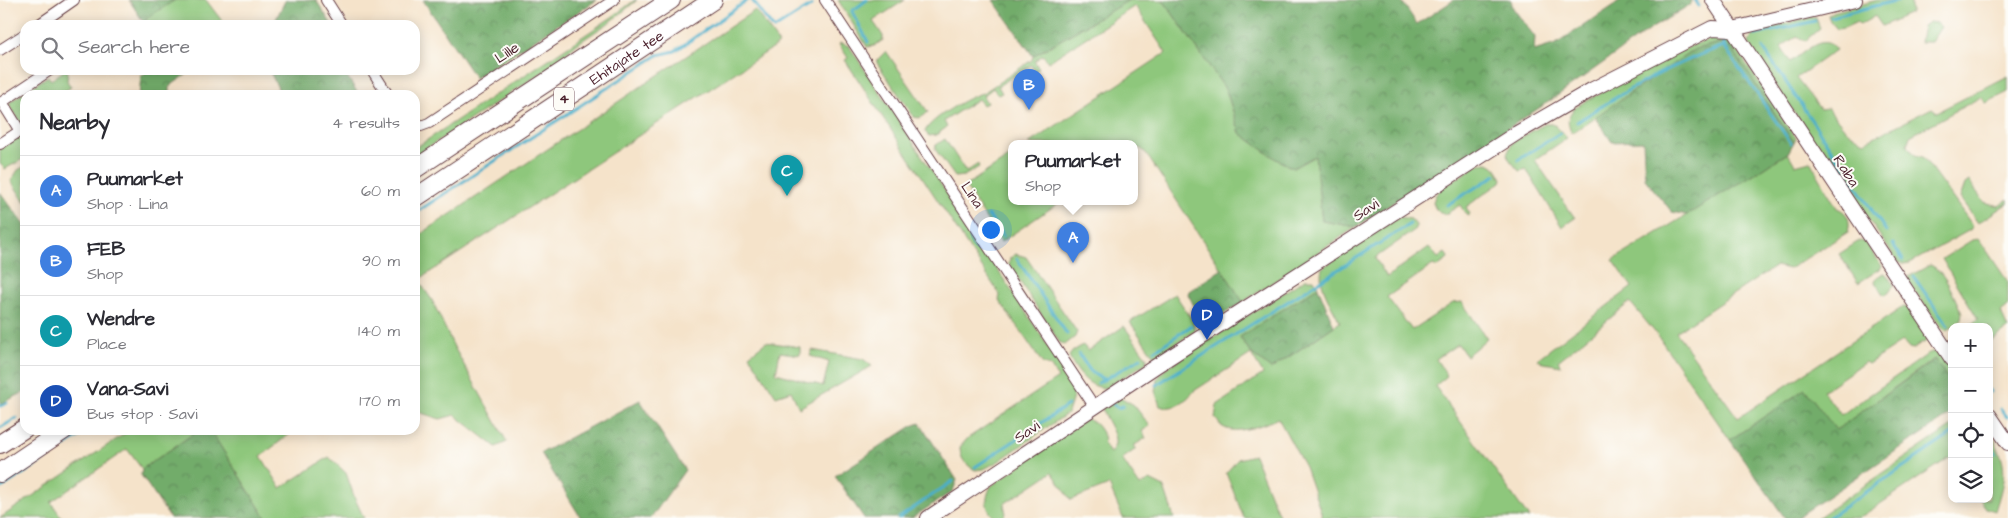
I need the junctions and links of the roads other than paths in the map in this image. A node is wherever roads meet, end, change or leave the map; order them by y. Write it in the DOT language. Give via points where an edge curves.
graph roads {
  1 [pos="74,0"];
  2 [pos="326,0"];
  3 [pos="614,0"];
  4 [pos="671,0"];
  5 [pos="713,0"];
  6 [pos="825,0"];
  7 [pos="1713,0"];
  8 [pos="1855,0"];
  9 [pos="45,20"];
  10 [pos="339,20"];
  11 [pos="1733,30"];
  12 [pos="20,37"];
  13 [pos="0,50"];
  14 [pos="42,75"];
  15 [pos="375,75"];
  16 [pos="20,90"];
  17 [pos="20,90"];
  18 [pos="385,90"];
  19 [pos="420,126"];
  20 [pos="20,131"];
  21 [pos="20,131"];
  22 [pos="0,144"];
  23 [pos="420,166"];
  24 [pos="420,195"];
  25 [pos="1948,353"];
  26 [pos="1094,406"];
  27 [pos="1993,421"];
  28 [pos="20,431"];
  29 [pos="57,435"];
  30 [pos="2008,443"];
  31 [pos="0,444"];
  32 [pos="0,473"];
  33 [pos="928,518"];
  1 -- 9 [label="street"];
  2 -- 10 [label="street"];
  3 -- 19 [label="street, Lille" via="429,123"];
  4 -- 23 [label="highway, Ehitajate tee / 4"];
  5 -- 24 [label="highway, Ehitajate tee / 4"];
  6 -- 26 [label="street, Lina"];
  7 -- 11 [label="street, Raba"];
  8 -- 11 [label="street, Savi"];
  11 -- 25 [label="street, Raba"];
  11 -- 26 [label="street, Savi" via="1712,28 1524,128"];
  12 -- 13 [label="street"];
  14 -- 16 [label="street"];
  15 -- 18 [label="street"];
  17 -- 20 [label="street" via="2,102"];
  21 -- 22 [label="street"];
  26 -- 33 [label="street, Savi"];
  27 -- 30 [label="street"];
  28 -- 31 [label="highway"];
  29 -- 32 [label="highway"];
}
